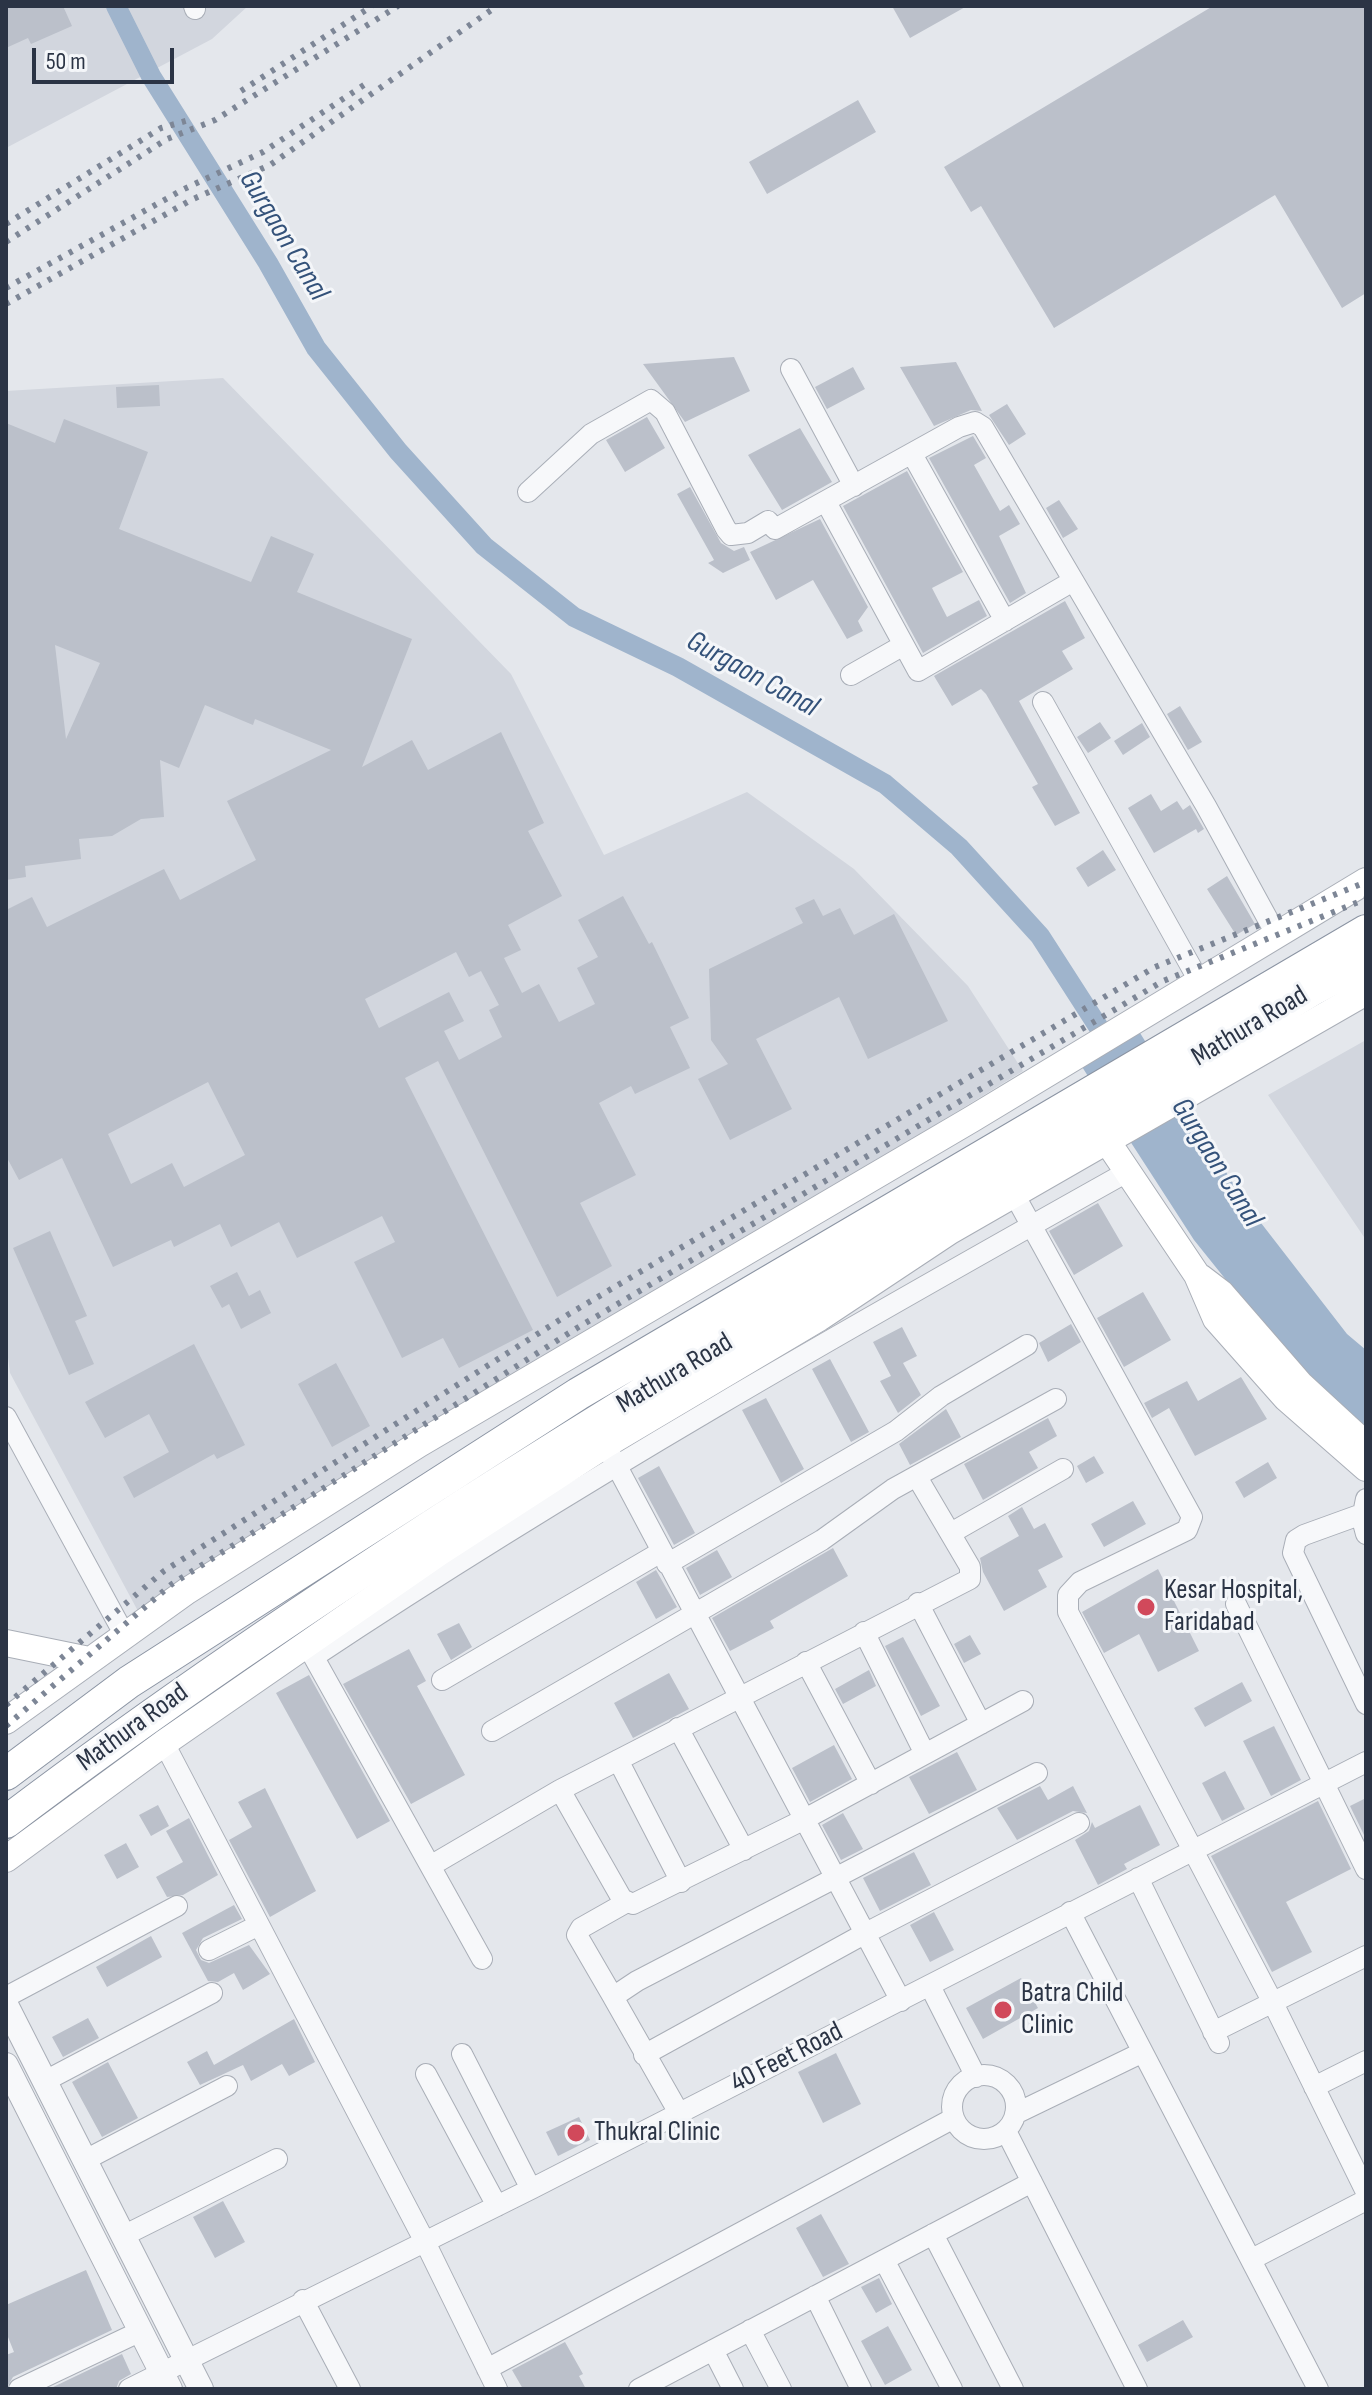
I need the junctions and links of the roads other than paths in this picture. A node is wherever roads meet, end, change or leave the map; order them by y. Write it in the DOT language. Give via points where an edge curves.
graph roads {
  1 [pos="791,369"];
  2 [pos="912,454"];
  3 [pos="854,486"];
  4 [pos="528,492"];
  5 [pos="826,502"];
  6 [pos="1073,581"];
  7 [pos="1005,621"];
  8 [pos="902,646"];
  9 [pos="851,675"];
  10 [pos="1043,702"];
  11 [pos="1366,881"];
  12 [pos="1366,931"];
  13 [pos="1277,936"];
  14 [pos="1366,961"];
  15 [pos="1199,981"];
  16 [pos="1366,992"];
  17 [pos="1165,1063"];
  18 [pos="1105,1121"];
  19 [pos="1127,1172"];
  20 [pos="1014,1194"];
  21 [pos="1032,1225"];
  22 [pos="1197,1275"];
  23 [pos="1027,1345"];
  24 [pos="1056,1399"];
  25 [pos="6,1417"];
  26 [pos="1366,1445"];
  27 [pos="611,1456"];
  28 [pos="1366,1468"];
  29 [pos="1063,1469"];
  30 [pos="917,1477"];
  31 [pos="1365,1516"];
  32 [pos="951,1533"];
  33 [pos="664,1558"];
  34 [pos="918,1603"];
  35 [pos="1236,1604"];
  36 [pos="695,1614"];
  37 [pos="864,1632"];
  38 [pos="124,1634"];
  39 [pos="6,1643"];
  40 [pos="311,1650"];
  41 [pos="89,1660"];
  42 [pos="806,1662"];
  43 [pos="442,1680"];
  44 [pos="739,1696"];
  45 [pos="1023,1701"];
  46 [pos="1366,1704"];
  47 [pos="6,1721"];
  48 [pos="981,1724"];
  49 [pos="678,1728"];
  50 [pos="492,1731"];
  51 [pos="164,1743"];
  52 [pos="925,1754"];
  53 [pos="618,1760"];
  54 [pos="1366,1762"];
  55 [pos="1037,1773"];
  56 [pos="6,1774"];
  57 [pos="871,1784"];
  58 [pos="1324,1785"];
  59 [pos="560,1790"];
  60 [pos="803,1820"];
  61 [pos="6,1822"];
  62 [pos="1079,1823"];
  63 [pos="33,1839"];
  64 [pos="744,1850"];
  65 [pos="1193,1851"];
  66 [pos="6,1859"];
  67 [pos="432,1865"];
  68 [pos="1366,1869"];
  69 [pos="1138,1878"];
  70 [pos="835,1879"];
  71 [pos="681,1882"];
  72 [pos="627,1902"];
  73 [pos="177,1906"];
  74 [pos="1070,1912"];
  75 [pos="259,1925"];
  76 [pos="864,1934"];
  77 [pos="209,1950"];
  78 [pos="1366,1956"];
  79 [pos="482,1959"];
  80 [pos="930,1986"];
  81 [pos="212,1993"];
  82 [pos="6,1997"];
  83 [pos="613,1997"];
  84 [pos="901,2001"];
  85 [pos="1272,2001"];
  86 [pos="6,2005"];
  87 [pos="1141,2053"];
  88 [pos="462,2054"];
  89 [pos="644,2055"];
  90 [pos="1366,2061"];
  91 [pos="6,2065"];
  92 [pos="426,2074"];
  93 [pos="976,2077"];
  94 [pos="45,2081"];
  95 [pos="227,2086"];
  96 [pos="1314,2087"];
  97 [pos="679,2113"];
  98 [pos="954,2118"];
  99 [pos="1011,2122"];
  100 [pos="277,2159"];
  101 [pos="85,2160"];
  102 [pos="1032,2182"];
  103 [pos="531,2189"];
  104 [pos="1366,2192"];
  105 [pos="1366,2200"];
  106 [pos="497,2206"];
  107 [pos="933,2234"];
  108 [pos="123,2236"];
  109 [pos="425,2242"];
  110 [pos="1252,2259"];
  111 [pos="884,2260"];
  112 [pos="815,2296"];
  113 [pos="303,2300"];
  114 [pos="750,2330"];
  115 [pos="141,2331"];
  116 [pos="713,2350"];
  117 [pos="186,2360"];
  118 [pos="487,2369"];
  119 [pos="166,2381"];
  120 [pos="19,2389"];
  121 [pos="129,2389"];
  122 [pos="201,2389"];
  123 [pos="350,2389"];
  124 [pos="497,2389"];
  125 [pos="639,2389"];
  126 [pos="733,2389"];
  127 [pos="781,2389"];
  128 [pos="861,2389"];
  129 [pos="952,2389"];
  130 [pos="1013,2389"];
  131 [pos="1137,2389"];
  132 [pos="1318,2389"];
  1 -- 3 [label="street"];
  2 -- 3 [label="street"];
  2 -- 6 [label="street" via="968,424 983,427"];
  2 -- 7 [label="street"];
  3 -- 5 [label="street"];
  4 -- 5 [label="street" via="591,434 651,400 665,412 731,535 748,533 768,521 775,529"];
  5 -- 8 [label="street"];
  6 -- 7 [label="street"];
  6 -- 13 [label="street"];
  7 -- 8 [label="street" via="922,671"];
  8 -- 9 [label="street"];
  10 -- 15 [label="street"];
  11 -- 13 [label="main road"];
  12 -- 17 [label="highway, Mathura Road"];
  13 -- 15 [label="main road"];
  14 -- 17 [label="highway, Mathura Road"];
  15 -- 38 [label="main road" via="419,1444"];
  16 -- 18 [label="main road, Mathura Road" via="1206,1085"];
  17 -- 18 [label="highway, Mathura Road"];
  18 -- 19 [label="main road"];
  18 -- 20 [label="main road, Mathura Road"];
  18 -- 56 [label="highway, Mathura Road" via="578,1394 129,1682"];
  18 -- 61 [label="highway, Mathura Road" via="581,1431 148,1714"];
  19 -- 21 [label="street"];
  19 -- 22 [label="main road"];
  20 -- 21 [label="street"];
  20 -- 27 [label="main road, Mathura Road"];
  21 -- 27 [label="street"];
  21 -- 65 [label="street" via="1192,1517 1187,1530 1080,1582 1066,1603"];
  22 -- 26 [label="main road" via="1221,1293 1300,1384"];
  22 -- 28 [label="main road" via="1216,1319 1269,1381"];
  23 -- 33 [label="street" via="941,1396 896,1431"];
  24 -- 30 [label="street"];
  25 -- 38 [label="street"];
  27 -- 33 [label="street"];
  27 -- 40 [label="main road, Mathura Road" via="440,1552"];
  29 -- 32 [label="street"];
  30 -- 32 [label="street"];
  30 -- 36 [label="street"];
  31 -- 46 [label="street" via="1304,1535 1296,1540 1293,1553"];
  32 -- 34 [label="street" via="971,1577"];
  33 -- 36 [label="street"];
  33 -- 43 [label="street"];
  34 -- 37 [label="street"];
  34 -- 48 [label="street"];
  35 -- 58 [label="street"];
  36 -- 44 [label="street"];
  36 -- 50 [label="street"];
  37 -- 42 [label="street"];
  37 -- 52 [label="street"];
  38 -- 41 [label="main road"];
  39 -- 41 [label="main road"];
  40 -- 51 [label="main road, Mathura Road"];
  40 -- 67 [label="street"];
  41 -- 47 [label="main road"];
  42 -- 44 [label="street"];
  42 -- 57 [label="street"];
  44 -- 49 [label="street"];
  44 -- 60 [label="street"];
  45 -- 48 [label="street"];
  48 -- 52 [label="street"];
  49 -- 53 [label="street"];
  49 -- 64 [label="street"];
  51 -- 63 [label="main road, Mathura Road"];
  51 -- 75 [label="street"];
  52 -- 57 [label="street"];
  53 -- 59 [label="street"];
  53 -- 71 [label="street"];
  54 -- 58 [label="street, 40 Feet Road"];
  55 -- 70 [label="street"];
  57 -- 60 [label="street"];
  58 -- 65 [label="street, 40 Feet Road"];
  58 -- 68 [label="street"];
  59 -- 67 [label="street"];
  59 -- 72 [label="street"];
  60 -- 64 [label="street"];
  60 -- 70 [label="street"];
  61 -- 63 [label="main road"];
  62 -- 76 [label="street"];
  63 -- 66 [label="main road, Mathura Road"];
  64 -- 71 [label="street"];
  65 -- 69 [label="street, 40 Feet Road"];
  65 -- 85 [label="street"];
  67 -- 79 [label="street"];
  69 -- 74 [label="street, 40 Feet Road"];
  69 -- 85 [label="street" via="1216,2038"];
  70 -- 76 [label="street"];
  70 -- 83 [label="street"];
  71 -- 72 [label="street" via="641,1902"];
  72 -- 83 [label="street" via="577,1935"];
  73 -- 82 [label="street"];
  74 -- 80 [label="street, 40 Feet Road"];
  74 -- 87 [label="street"];
  75 -- 77 [label="street"];
  75 -- 109 [label="street"];
  76 -- 84 [label="street"];
  76 -- 89 [label="street"];
  78 -- 85 [label="street"];
  80 -- 84 [label="street, 40 Feet Road"];
  80 -- 93 [label="street"];
  81 -- 94 [label="street"];
  83 -- 89 [label="street"];
  84 -- 97 [label="street, 40 Feet Road"];
  85 -- 96 [label="street"];
  86 -- 94 [label="street"];
  87 -- 99 [label="street"];
  87 -- 110 [label="street"];
  88 -- 103 [label="street"];
  89 -- 97 [label="street"];
  90 -- 96 [label="street"];
  91 -- 115 [label="street"];
  92 -- 106 [label="street"];
  93 -- 98 [label="street" via="954,2097"];
  93 -- 99 [label="street" via="1006,2084 1013,2093"];
  94 -- 101 [label="street"];
  95 -- 101 [label="street"];
  96 -- 104 [label="street"];
  97 -- 103 [label="street, 40 Feet Road"];
  98 -- 99 [label="street" via="960,2128 987,2139"];
  98 -- 118 [label="street"];
  99 -- 102 [label="street"];
  100 -- 108 [label="street"];
  101 -- 108 [label="street"];
  102 -- 107 [label="street"];
  102 -- 131 [label="street"];
  103 -- 106 [label="street, 40 Feet Road"];
  105 -- 110 [label="street"];
  106 -- 109 [label="street, 40 Feet Road"];
  107 -- 111 [label="street"];
  107 -- 130 [label="street"];
  108 -- 117 [label="street"];
  109 -- 113 [label="street, 40 Feet Road"];
  109 -- 118 [label="street"];
  110 -- 132 [label="street"];
  111 -- 112 [label="street"];
  111 -- 129 [label="street"];
  112 -- 114 [label="street"];
  112 -- 128 [label="street"];
  113 -- 117 [label="street, 40 Feet Road"];
  113 -- 123 [label="street"];
  114 -- 116 [label="street"];
  114 -- 127 [label="street"];
  115 -- 119 [label="street"];
  115 -- 120 [label="street"];
  116 -- 125 [label="street"];
  116 -- 126 [label="street"];
  117 -- 119 [label="street, 40 Feet Road"];
  117 -- 122 [label="street"];
  118 -- 124 [label="street"];
  119 -- 121 [label="street, 40 Feet Road"];
}
